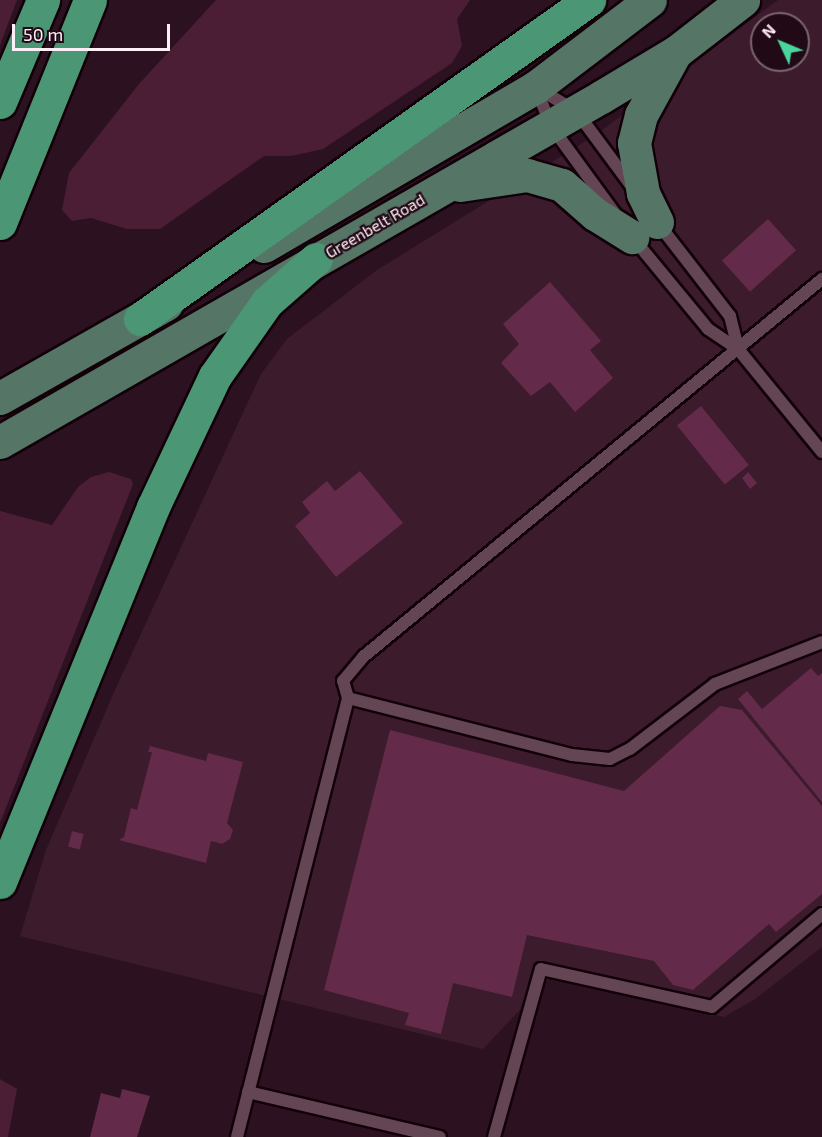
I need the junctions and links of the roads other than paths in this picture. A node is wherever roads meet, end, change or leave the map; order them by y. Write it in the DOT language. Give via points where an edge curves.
graph roads {
  1 [pos="43,0"];
  2 [pos="90,0"];
  3 [pos="590,0"];
  4 [pos="650,0"];
  5 [pos="743,0"];
  6 [pos="676,52"];
  7 [pos="536,87"];
  8 [pos="0,102"];
  9 [pos="563,118"];
  10 [pos="443,187"];
  11 [pos="0,223"];
  12 [pos="644,229"];
  13 [pos="316,259"];
  14 [pos="822,279"];
  15 [pos="140,319"];
  16 [pos="738,349"];
  17 [pos="0,398"];
  18 [pos="0,442"];
  19 [pos="822,452"];
  20 [pos="822,642"];
  21 [pos="348,698"];
  22 [pos="0,882"];
  23 [pos="822,914"];
  24 [pos="248,1092"];
  25 [pos="237,1137"];
  26 [pos="440,1137"];
  27 [pos="494,1137"];
  1 -- 8 [label="highway"];
  2 -- 11 [label="highway"];
  3 -- 15 [label="highway"];
  4 -- 7 [label="main road"];
  5 -- 6 [label="main road, Greenbelt Road"];
  6 -- 9 [label="main road, Greenbelt Road"];
  6 -- 12 [label="main road" via="638,122 634,143 643,193"];
  7 -- 9 [label="lane"];
  7 -- 9 [label="lane"];
  7 -- 15 [label="main road"];
  9 -- 10 [label="main road, Greenbelt Road"];
  9 -- 12 [label="lane"];
  9 -- 12 [label="lane"];
  10 -- 12 [label="main road" via="527,175 562,185 595,214"];
  10 -- 13 [label="main road, Greenbelt Road"];
  12 -- 16 [label="lane" via="708,329"];
  12 -- 16 [label="lane" via="730,316"];
  13 -- 18 [label="main road, Greenbelt Road"];
  13 -- 22 [label="highway" via="267,302 215,376 153,507"];
  14 -- 16 [label="lane"];
  15 -- 17 [label="main road"];
  16 -- 19 [label="lane"];
  16 -- 21 [label="lane" via="363,657 343,681"];
  20 -- 21 [label="lane" via="715,684 630,749 610,759 572,755"];
  21 -- 24 [label="lane"];
  23 -- 27 [label="lane" via="712,1007 541,969"];
  24 -- 25 [label="lane"];
  24 -- 26 [label="lane"];
}
